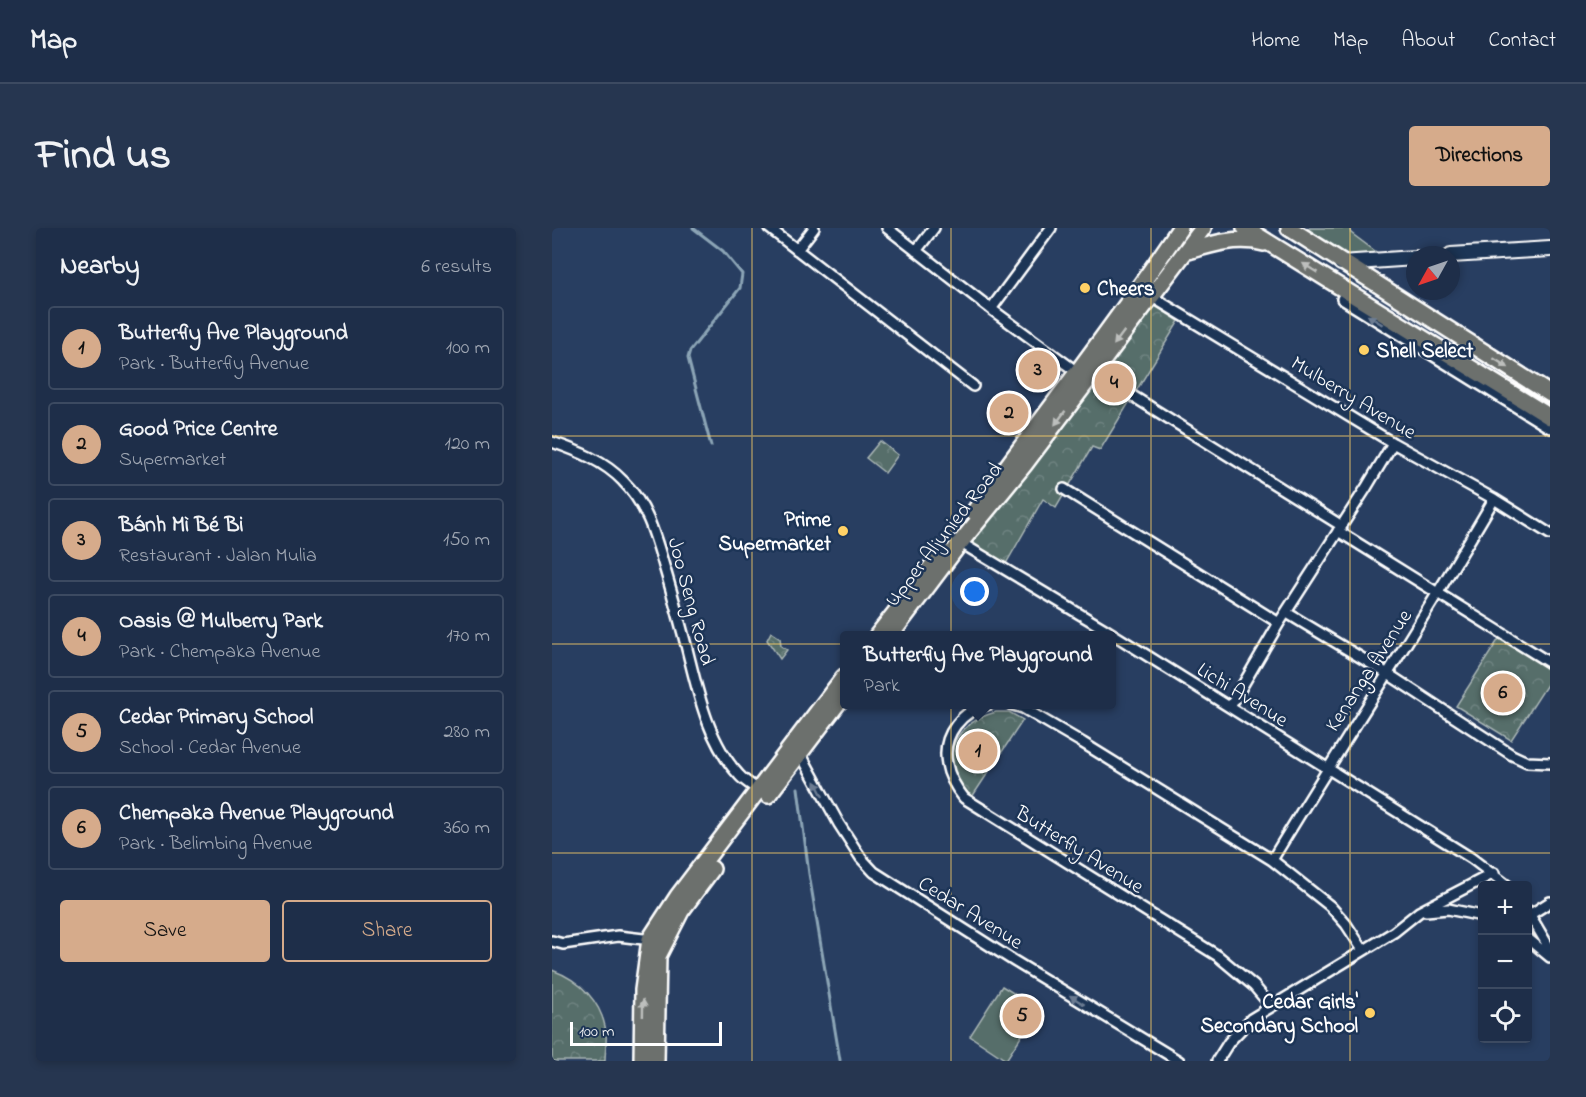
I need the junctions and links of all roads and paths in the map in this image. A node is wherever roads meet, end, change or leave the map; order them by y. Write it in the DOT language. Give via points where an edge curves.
graph roads {
  1 [pos="769,228"];
  2 [pos="814,228"];
  3 [pos="887,228"];
  4 [pos="934,228"];
  5 [pos="1051,228"];
  6 [pos="1180,228"];
  7 [pos="1203,228"];
  8 [pos="1245,228"];
  9 [pos="1289,228"];
  10 [pos="1273,246"];
  11 [pos="1550,249"];
  12 [pos="797,250"];
  13 [pos="916,251"];
  14 [pos="1185,252"];
  15 [pos="1460,254"];
  16 [pos="1406,260"];
  17 [pos="1363,269"];
  18 [pos="1347,291"];
  19 [pos="1145,293"];
  20 [pos="991,309"];
  21 [pos="1083,376"];
  22 [pos="973,386"];
  23 [pos="1550,394"];
  24 [pos="1131,395"];
  25 [pos="1550,417"];
  26 [pos="1550,428"];
  27 [pos="552,442"];
  28 [pos="1393,442"];
  29 [pos="1064,489"];
  30 [pos="1494,500"];
  31 [pos="1340,528"];
  32 [pos="1550,534"];
  33 [pos="957,541"];
  34 [pos="1437,594"];
  35 [pos="1287,613"];
  36 [pos="1279,623"];
  37 [pos="881,631"];
  38 [pos="894,631"];
  39 [pos="1108,631"];
  40 [pos="1116,636"];
  41 [pos="1550,663"];
  42 [pos="1388,674"];
  43 [pos="840,683"];
  44 [pos="840,700"];
  45 [pos="1230,707"];
  46 [pos="977,709"];
  47 [pos="1025,709"];
  48 [pos="796,749"];
  49 [pos="1550,763"];
  50 [pos="1327,768"];
  51 [pos="763,793"];
  52 [pos="1272,860"];
  53 [pos="1494,873"];
  54 [pos="1503,881"];
  55 [pos="1550,902"];
  56 [pos="1532,911"];
  57 [pos="1419,912"];
  58 [pos="1478,915"];
  59 [pos="1532,917"];
  60 [pos="552,941"];
  61 [pos="656,942"];
  62 [pos="1532,942"];
  63 [pos="1550,949"];
  64 [pos="1363,950"];
  65 [pos="1550,957"];
  66 [pos="1271,1005"];
  67 [pos="642,1061"];
  68 [pos="656,1061"];
  69 [pos="1179,1061"];
  70 [pos="1217,1061"];
  1 -- 12 [label="street"];
  2 -- 12 [label="street"];
  3 -- 13 [label="street"];
  4 -- 13 [label="street"];
  5 -- 20 [label="street"];
  6 -- 19 [label="main road, Upper Aljunied Road"];
  7 -- 14 [label="main road, Upper Aljunied Road"];
  8 -- 10 [label="main road"];
  9 -- 17 [label="main road" via="1341,263"];
  10 -- 14 [label="main road" via="1239,240"];
  18 -- 10 [label="main road, one-way"];
  11 -- 15 [label="street"];
  12 -- 22 [label="street"];
  13 -- 20 [label="street"];
  14 -- 19 [label="main road, Upper Aljunied Road"];
  16 -- 17 [label="street"];
  17 -- 23 [label="main road, one-way"];
  18 -- 25 [label="main road"];
  26 -- 18 [label="street, one-way" via="1342,299"];
  19 -- 21 [label="main road, Upper Aljunied Road"];
  19 -- 28 [label="street, Mulberry Avenue"];
  20 -- 21 [label="street"];
  21 -- 33 [label="main road, Upper Aljunied Road" via="1024,465"];
  24 -- 31 [label="street"];
  27 -- 51 [label="street, Joo Seng Road" via="612,471 643,506 659,549 700,699 717,742 740,776"];
  28 -- 30 [label="street, Mulberry Avenue"];
  28 -- 31 [label="street"];
  29 -- 36 [label="street"];
  30 -- 32 [label="street, Mulberry Avenue"];
  30 -- 34 [label="street, Kenanga Avenue"];
  31 -- 34 [label="street"];
  31 -- 35 [label="street"];
  33 -- 37 [label="main road, Upper Aljunied Road"];
  33 -- 38 [label="main road, Upper Aljunied Road"];
  33 -- 39 [label="street, Lichi Avenue"];
  34 -- 41 [label="street"];
  34 -- 42 [label="street, Kenanga Avenue"];
  35 -- 36 [label="street"];
  35 -- 42 [label="street"];
  36 -- 45 [label="street"];
  40 -- 45 [label="street, Lichi Avenue"];
  42 -- 49 [label="street" via="1512,755 1527,762"];
  42 -- 50 [label="street, Kenanga Avenue"];
  43 -- 48 [label="main road"];
  44 -- 48 [label="main road"];
  45 -- 50 [label="street, Lichi Avenue"];
  46 -- 66 [label="street, Butterfly Avenue" via="954,727 946,749 947,765 964,798 1218,956"];
  47 -- 52 [label="street"];
  48 -- 51 [label="main road"];
  69 -- 48 [label="street, Cedar Avenue, one-way" via="874,872 832,814"];
  50 -- 52 [label="street, Kenanga Avenue"];
  50 -- 53 [label="street, Lichi Avenue"];
  51 -- 61 [label="main road" via="678,896"];
  52 -- 64 [label="street" via="1330,906"];
  53 -- 54 [label="street, Lichi Avenue"];
  53 -- 57 [label="street"];
  55 -- 56 [label="street"];
  57 -- 58 [label="street" via="1448,909"];
  57 -- 64 [label="street"];
  59 -- 63 [label="street"];
  60 -- 61 [label="street" via="563,944 618,936"];
  67 -- 61 [label="main road, one-way" via="643,990"];
  61 -- 68 [label="main road"];
  62 -- 65 [label="street"];
  64 -- 66 [label="street"];
  66 -- 70 [label="street" via="1240,1030"];
}
